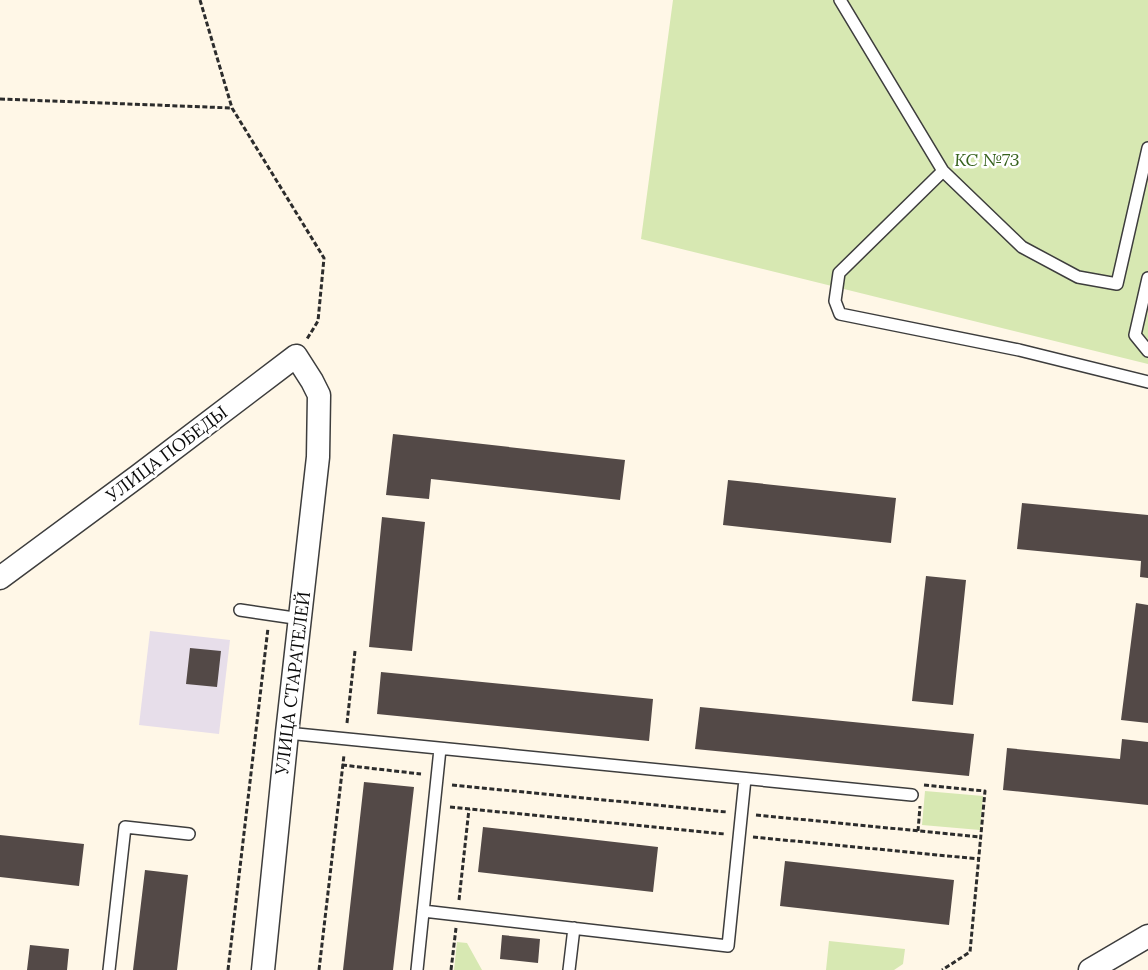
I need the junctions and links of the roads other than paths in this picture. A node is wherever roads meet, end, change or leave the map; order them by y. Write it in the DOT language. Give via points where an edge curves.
graph roads {
  1 [pos="840,0"];
  2 [pos="1148,148"];
  3 [pos="943,171"];
  4 [pos="1148,278"];
  5 [pos="1148,350"];
  6 [pos="1148,382"];
  7 [pos="319,395"];
  8 [pos="0,578"];
  9 [pos="240,610"];
  10 [pos="301,619"];
  11 [pos="287,733"];
  12 [pos="440,749"];
  13 [pos="745,779"];
  14 [pos="912,795"];
  15 [pos="189,834"];
  16 [pos="423,911"];
  17 [pos="574,928"];
  18 [pos="1148,936"];
  19 [pos="109,970"];
  20 [pos="263,970"];
  21 [pos="417,970"];
  22 [pos="569,970"];
  23 [pos="1090,970"];
  1 -- 3 [label="lane"];
  2 -- 3 [label="lane" via="1117,284 1078,276 1022,247"];
  3 -- 6 [label="lane" via="839,273 835,301 840,314 1019,350"];
  4 -- 5 [label="lane" via="1135,334"];
  7 -- 8 [label="street, УЛИЦА ПОБЕДЫ" via="296,356"];
  7 -- 10 [label="street, УЛИЦА СТАРАТЕЛЕЙ" via="318,457"];
  9 -- 10 [label="lane"];
  10 -- 11 [label="street, УЛИЦА СТАРАТЕЛЕЙ"];
  11 -- 12 [label="lane"];
  11 -- 20 [label="street, УЛИЦА СТАРАТЕЛЕЙ"];
  12 -- 13 [label="lane"];
  12 -- 16 [label="lane"];
  13 -- 14 [label="lane"];
  13 -- 17 [label="lane" via="728,946"];
  15 -- 19 [label="lane" via="125,827"];
  16 -- 17 [label="lane"];
  16 -- 21 [label="lane"];
  17 -- 22 [label="lane"];
  18 -- 23 [label="street"];
}
